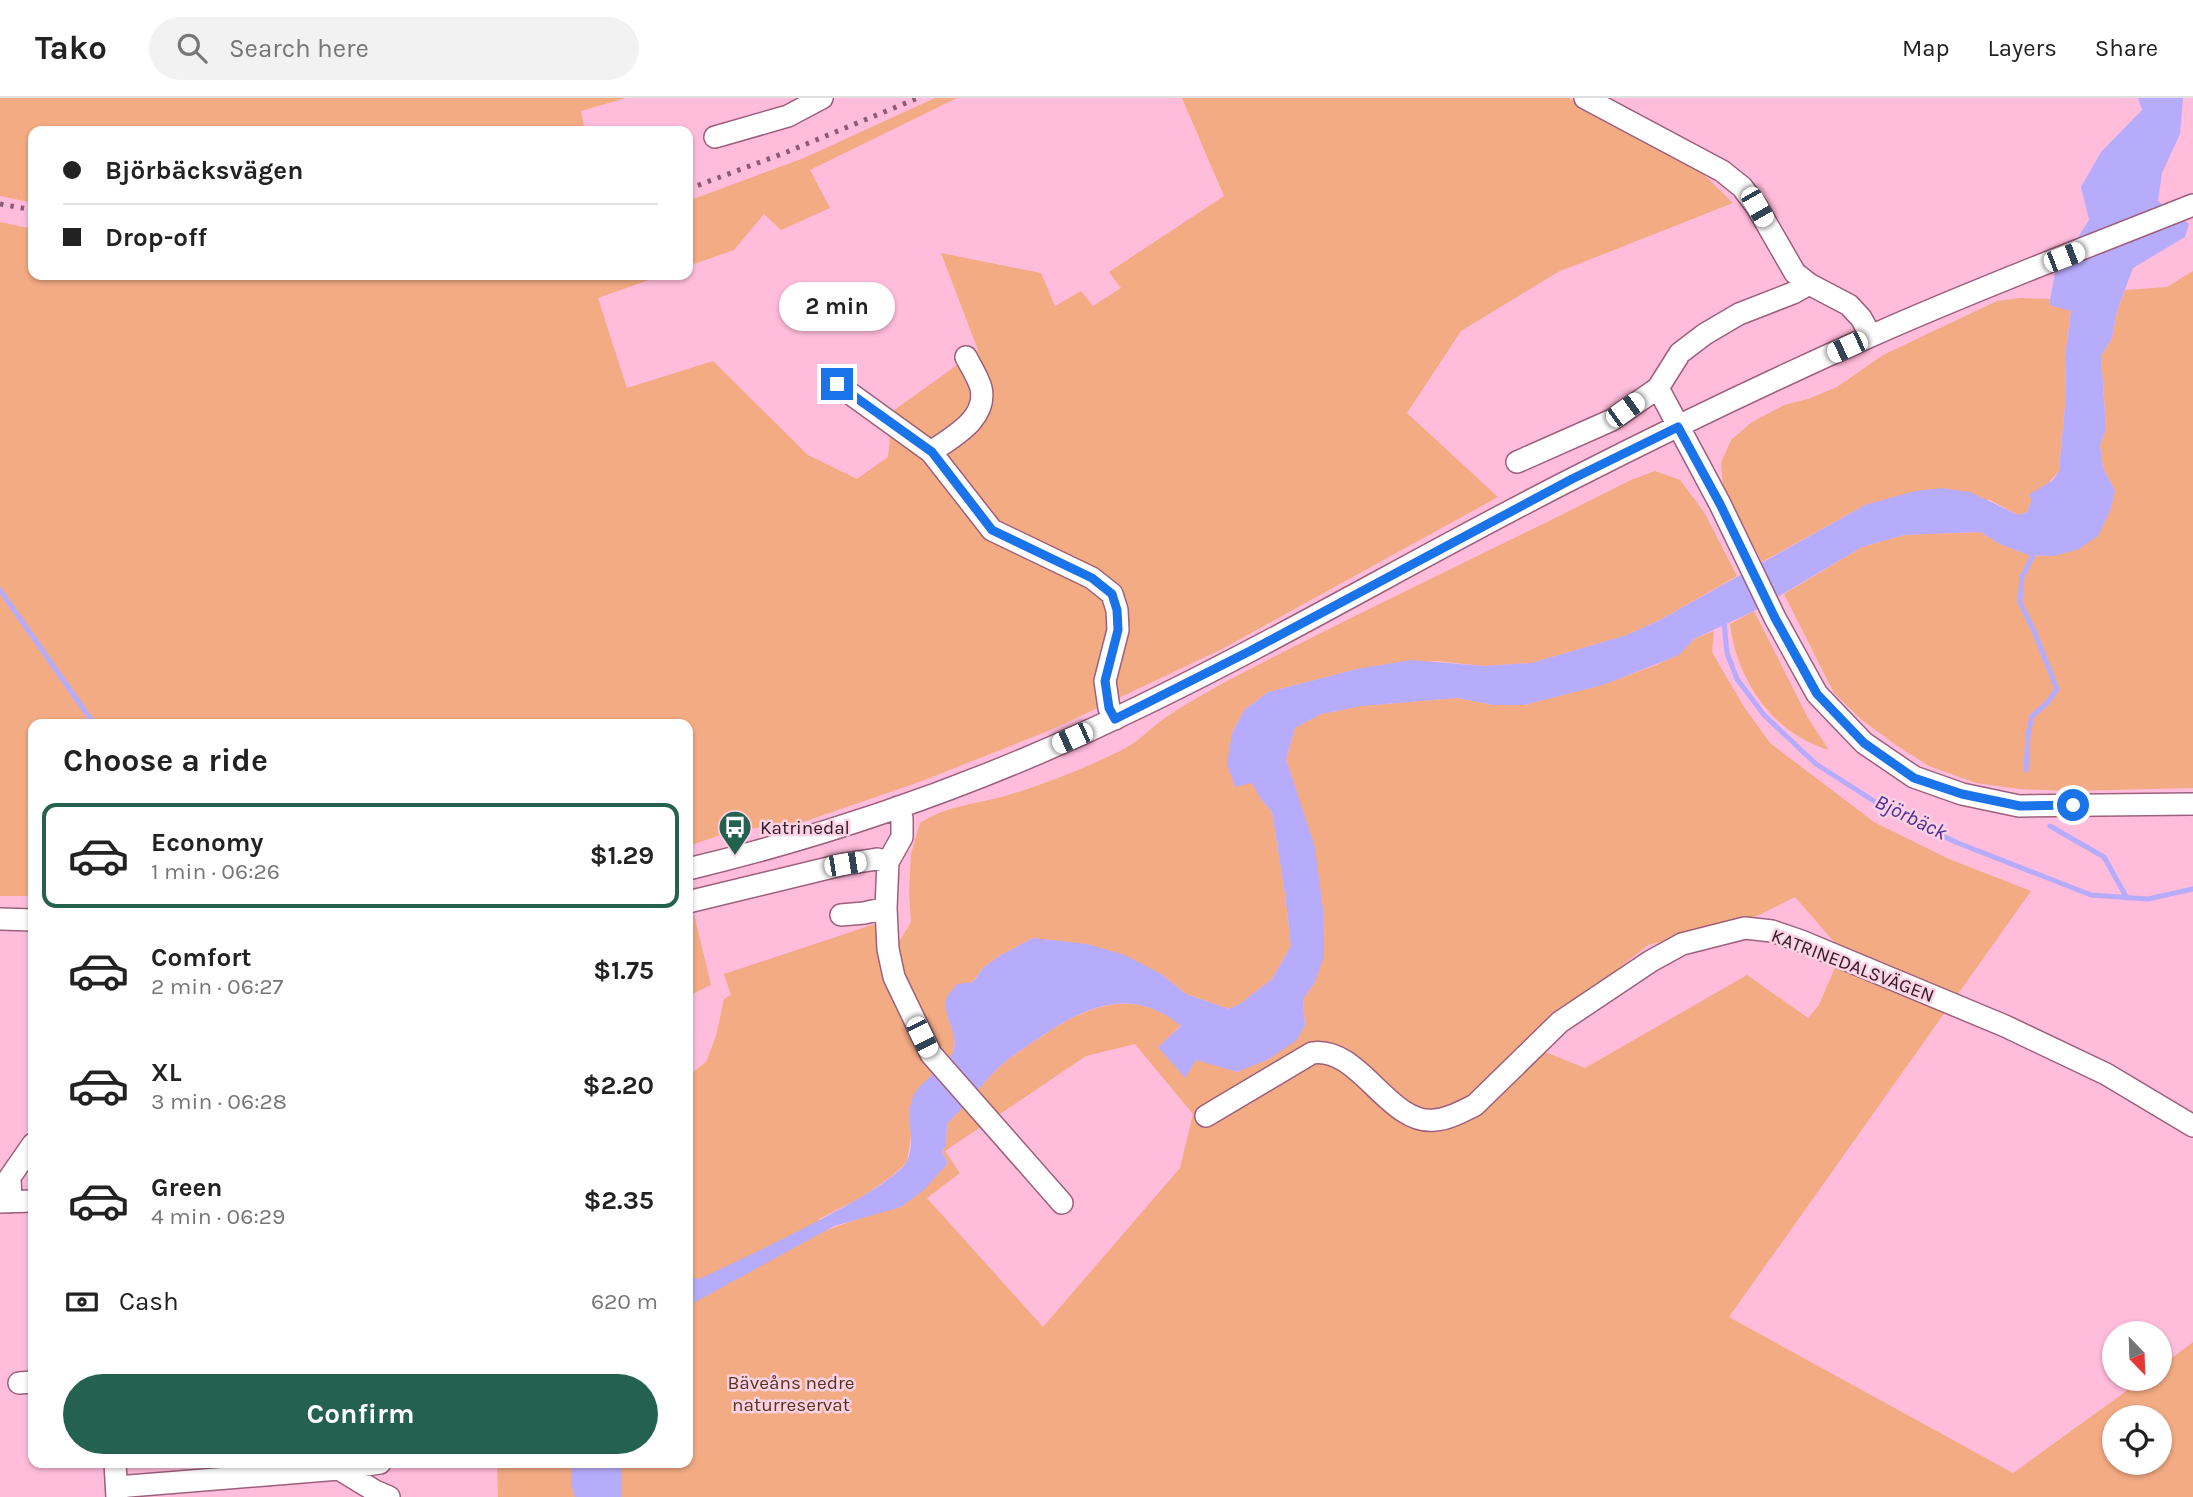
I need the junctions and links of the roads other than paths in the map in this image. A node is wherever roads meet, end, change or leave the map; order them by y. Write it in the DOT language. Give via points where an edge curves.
graph roads {
  1 [pos="822,98"];
  2 [pos="1585,98"];
  3 [pos="715,137"];
  4 [pos="2192,206"];
  5 [pos="1809,284"];
  6 [pos="1871,336"];
  7 [pos="966,357"];
  8 [pos="837,384"];
  9 [pos="1658,388"];
  10 [pos="1678,427"];
  11 [pos="932,452"];
  12 [pos="1517,462"];
  13 [pos="1115,719"];
  14 [pos="2193,804"];
  15 [pos="898,807"];
  16 [pos="888,862"];
  17 [pos="693,868"];
  18 [pos="693,901"];
  19 [pos="886,908"];
  20 [pos="841,915"];
  21 [pos="0,919"];
  22 [pos="28,920"];
  23 [pos="1206,1116"];
  24 [pos="2193,1126"];
  25 [pos="28,1151"];
  26 [pos="28,1201"];
  27 [pos="6,1202"];
  28 [pos="1062,1203"];
  29 [pos="115,1468"];
  30 [pos="346,1468"];
  31 [pos="339,1469"];
  32 [pos="244,1470"];
  33 [pos="117,1492"];
  34 [pos="389,1497"];
  1 -- 3 [label="street" via="788,116"];
  2 -- 5 [label="street" via="1722,171 1742,187 1795,273"];
  4 -- 6 [label="street"];
  5 -- 6 [label="street" via="1849,305"];
  5 -- 9 [label="street" via="1705,334 1680,353"];
  6 -- 10 [label="street"];
  7 -- 11 [label="street" via="982,391 980,404 974,420"];
  8 -- 11 [label="street"];
  9 -- 10 [label="street"];
  9 -- 12 [label="street" via="1612,420"];
  10 -- 13 [label="street"];
  10 -- 14 [label="street" via="1817,694 1864,743 1914,778 2020,806"];
  11 -- 13 [label="street" via="992,530 1092,578 1112,594 1118,630 1105,681"];
  13 -- 15 [label="street"];
  15 -- 16 [label="street" via="902,837"];
  15 -- 17 [label="street"];
  16 -- 18 [label="street" via="877,859 845,864"];
  16 -- 19 [label="street"];
  19 -- 20 [label="street"];
  19 -- 28 [label="street" via="894,977 931,1054"];
  21 -- 22 [label="street"];
  23 -- 24 [label="street, KATRINEDALSVÄGEN" via="1312,1053 1322,1052 1338,1057 1411,1117 1434,1121 1461,1113 1475,1105 1560,1022 1651,961 1682,944 1745,928 1801,941 2005,1026 2106,1074"];
  25 -- 27 [label="street" via="10,1177"];
  26 -- 27 [label="street"];
  29 -- 33 [label="street"];
  30 -- 31 [label="street"];
  31 -- 32 [label="street"];
  31 -- 34 [label="street"];
  32 -- 33 [label="street"];
}
